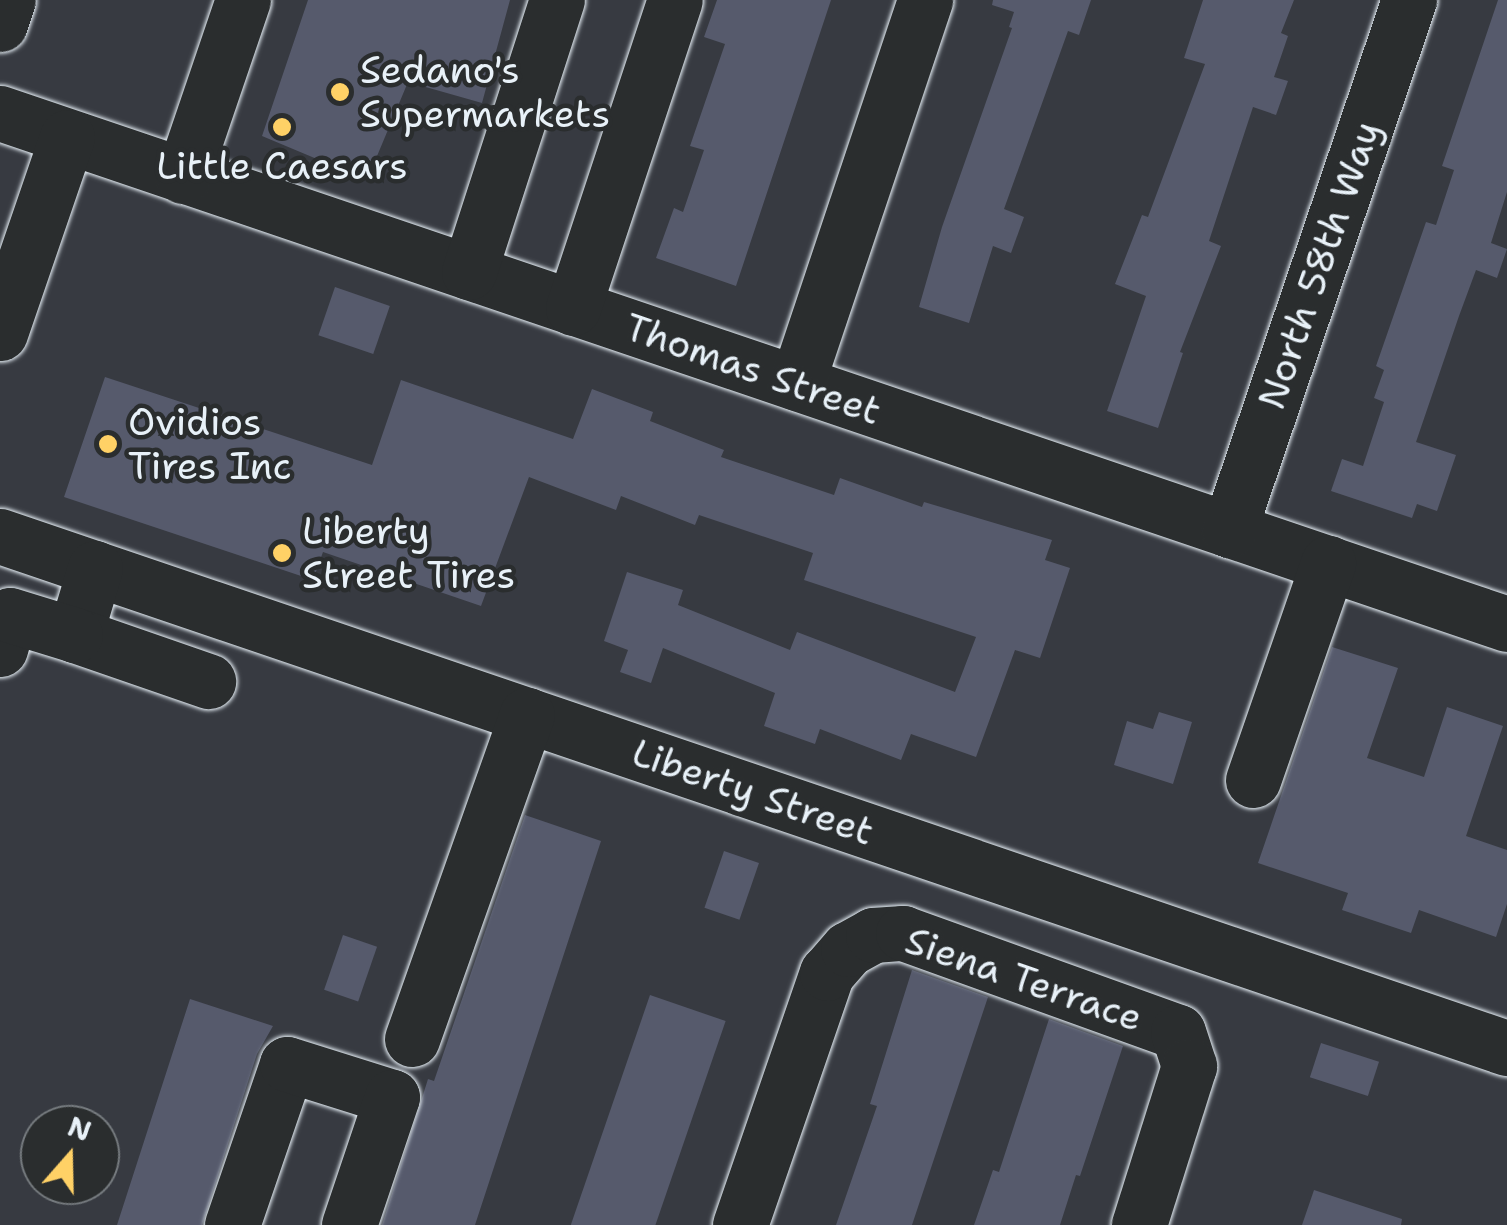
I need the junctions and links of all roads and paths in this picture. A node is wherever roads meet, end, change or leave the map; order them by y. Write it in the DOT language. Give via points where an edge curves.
graph roads {
  1 [pos="8,0"];
  2 [pos="243,0"];
  3 [pos="557,0"];
  4 [pos="925,0"];
  5 [pos="1408,0"];
  6 [pos="660,5"];
  7 [pos="0,24"];
  8 [pos="0,113"];
  9 [pos="67,137"];
  10 [pos="183,176"];
  11 [pos="469,272"];
  12 [pos="572,308"];
  13 [pos="0,333"];
  14 [pos="797,384"];
  15 [pos="1228,530"];
  16 [pos="0,536"];
  17 [pos="1328,563"];
  18 [pos="96,568"];
  19 [pos="1507,624"];
  20 [pos="75,636"];
  21 [pos="0,649"];
  22 [pos="208,681"];
  23 [pos="526,715"];
  24 [pos="1253,780"];
  25 [pos="412,1039"];
  26 [pos="1507,1048"];
  27 [pos="232,1225"];
  28 [pos="349,1225"];
  29 [pos="740,1225"];
  30 [pos="1139,1225"];
  1 -- 7 [label="street"];
  2 -- 10 [label="street"];
  3 -- 11 [label="street"];
  4 -- 14 [label="street"];
  5 -- 15 [label="street, North 58th Way"];
  6 -- 12 [label="street"];
  8 -- 9 [label="street, Thomas Street"];
  9 -- 10 [label="street, Thomas Street"];
  9 -- 13 [label="street"];
  10 -- 11 [label="street, Thomas Street"];
  11 -- 12 [label="street, Thomas Street"];
  12 -- 14 [label="street, Thomas Street"];
  14 -- 15 [label="street, Thomas Street"];
  15 -- 17 [label="street, Thomas Street"];
  16 -- 18 [label="street, Liberty Street"];
  17 -- 19 [label="street, Thomas Street"];
  17 -- 24 [label="street"];
  18 -- 20 [label="street"];
  18 -- 23 [label="street, Liberty Street"];
  20 -- 21 [label="street" via="10,615"];
  20 -- 22 [label="street"];
  23 -- 25 [label="street"];
  23 -- 26 [label="street, Liberty Street"];
  27 -- 28 [label="street" via="287,1064 392,1098"];
  29 -- 30 [label="street, Siena Terrace" via="827,974 848,949 903,932 1178,1032 1189,1066"];
}
